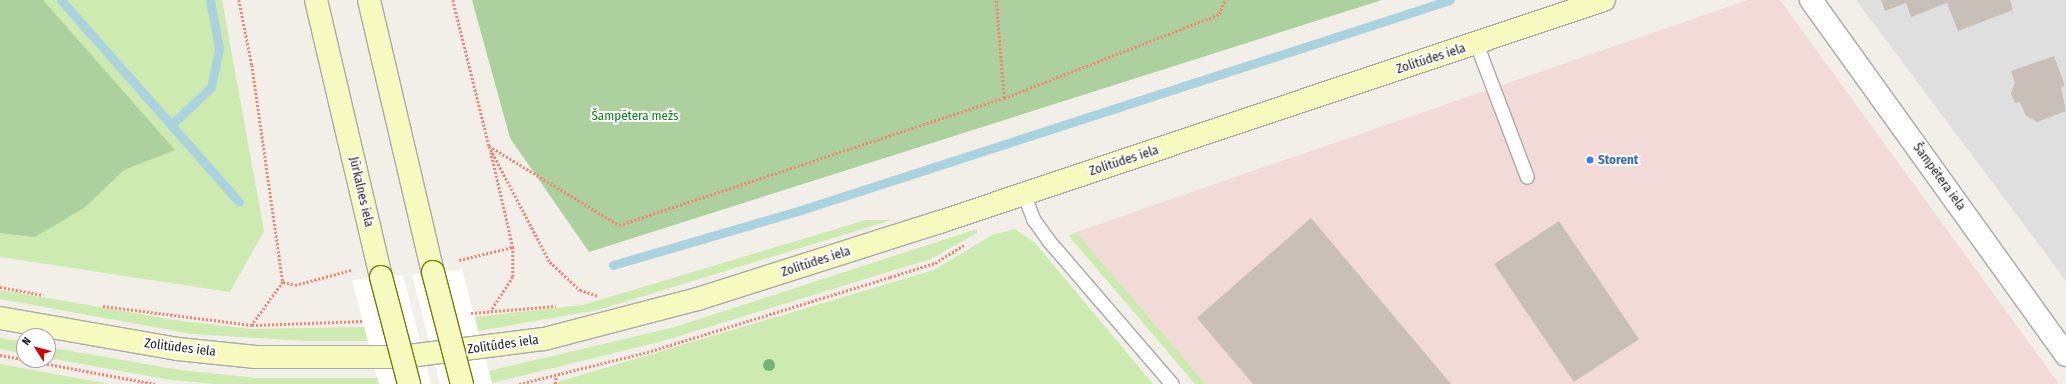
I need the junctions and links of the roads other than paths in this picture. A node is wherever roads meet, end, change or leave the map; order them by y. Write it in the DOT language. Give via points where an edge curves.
graph roads {
  1 [pos="316,0"];
  2 [pos="369,0"];
  3 [pos="1604,0"];
  4 [pos="1811,0"];
  5 [pos="1476,43"];
  6 [pos="1527,177"];
  7 [pos="1024,195"];
  8 [pos="0,318"];
  9 [pos="2066,354"];
  10 [pos="409,384"];
  11 [pos="462,384"];
  12 [pos="1172,384"];
  1 -- 10 [label="street, Jūrkalnes iela, bridge" via="381,277"];
  2 -- 11 [label="street, bridge"];
  3 -- 5 [label="street, Zolitūdes iela"];
  4 -- 9 [label="street, Šampētera iela"];
  5 -- 6 [label="lane"];
  5 -- 7 [label="street, Zolitūdes iela"];
  7 -- 8 [label="street, Zolitūdes iela" via="616,323 474,350 401,357 256,356 178,349"];
  7 -- 12 [label="lane" via="1033,219 1048,240"];
}
